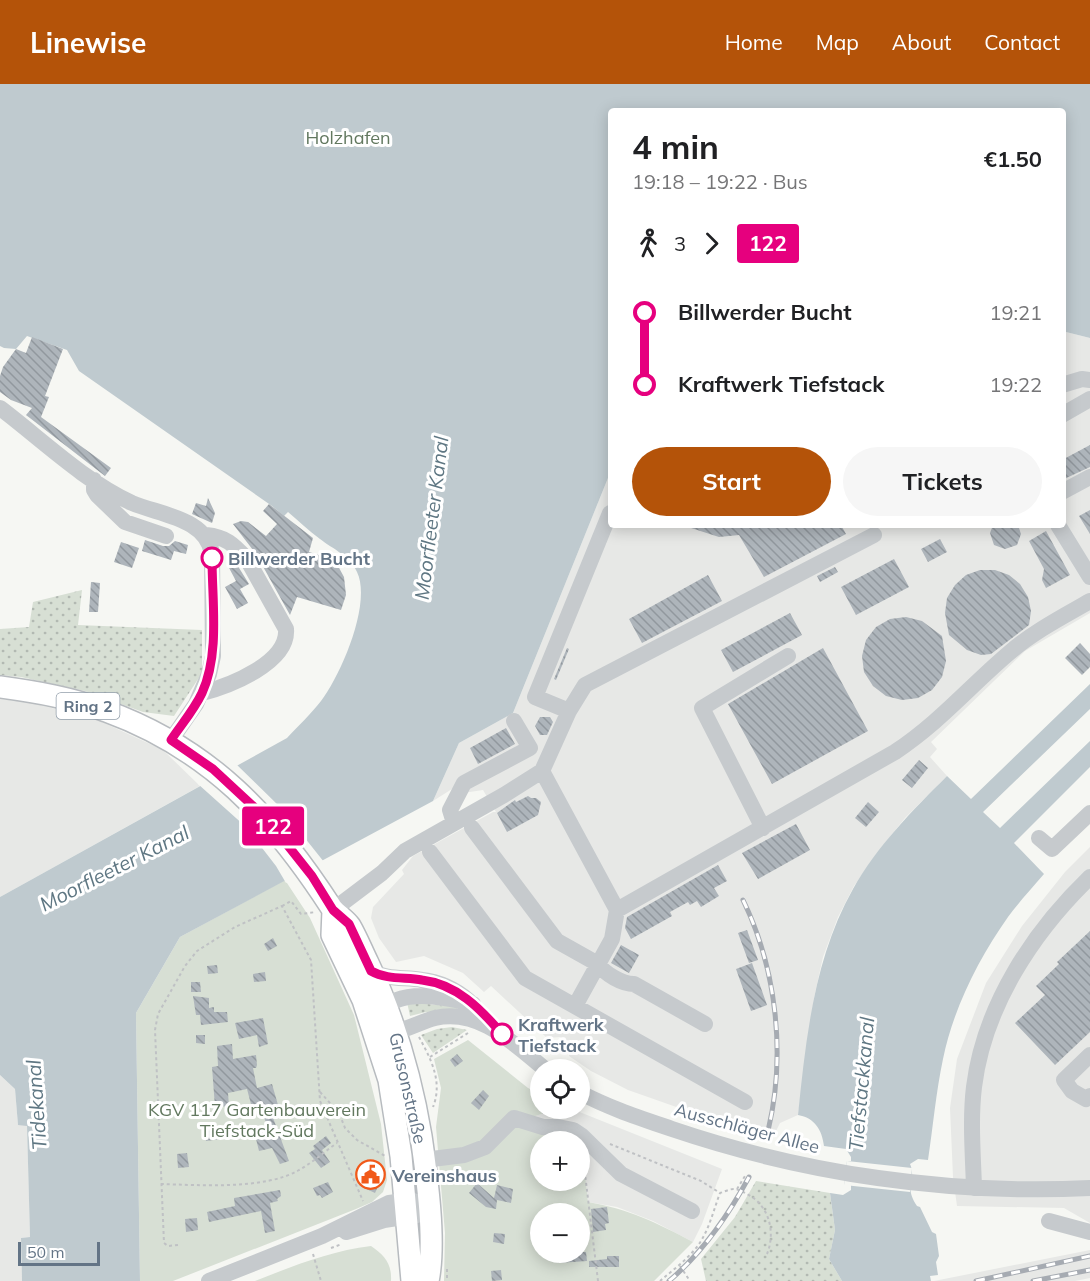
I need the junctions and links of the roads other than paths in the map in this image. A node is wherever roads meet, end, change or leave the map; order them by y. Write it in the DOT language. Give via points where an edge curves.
graph roads {
  1 [pos="1090,380"];
  2 [pos="1066,384"];
  3 [pos="1090,399"];
  4 [pos="0,408"];
  5 [pos="1066,413"];
  6 [pos="0,419"];
  7 [pos="19,422"];
  8 [pos="1090,477"];
  9 [pos="94,480"];
  10 [pos="1066,490"];
  11 [pos="608,518"];
  12 [pos="1060,528"];
  13 [pos="206,535"];
  14 [pos="874,535"];
  15 [pos="166,536"];
  16 [pos="1090,577"];
  17 [pos="1090,602"];
  18 [pos="788,656"];
  19 [pos="0,687"];
  20 [pos="202,693"];
  21 [pos="569,711"];
  22 [pos="514,721"];
  23 [pos="171,740"];
  24 [pos="505,762"];
  25 [pos="543,771"];
  26 [pos="519,786"];
  27 [pos="1090,813"];
  28 [pos="454,823"];
  29 [pos="472,828"];
  30 [pos="763,828"];
  31 [pos="1039,838"];
  32 [pos="430,852"];
  33 [pos="1090,877"];
  34 [pos="333,910"];
  35 [pos="618,910"];
  36 [pos="598,964"];
  37 [pos="371,971"];
  38 [pos="386,1004"];
  39 [pos="473,1004"];
  40 [pos="575,1005"];
  41 [pos="705,1024"];
  42 [pos="373,1026"];
  43 [pos="396,1032"];
  44 [pos="502,1034"];
  45 [pos="1090,1055"];
  46 [pos="533,1059"];
  47 [pos="1090,1096"];
  48 [pos="590,1097"];
  49 [pos="744,1102"];
  50 [pos="424,1160"];
  51 [pos="974,1188"];
  52 [pos="1090,1188"];
  53 [pos="429,1208"];
  54 [pos="406,1209"];
  55 [pos="692,1211"];
  56 [pos="1049,1221"];
  57 [pos="1090,1232"];
  58 [pos="209,1281"];
  59 [pos="412,1281"];
  60 [pos="428,1281"];
  1 -- 2 [label="street"];
  3 -- 5 [label="street"];
  4 -- 7 [label="street"];
  6 -- 7 [label="street"];
  7 -- 9 [label="street"];
  8 -- 10 [label="street"];
  9 -- 13 [label="street" via="127,501 196,526"];
  9 -- 15 [label="street" via="97,495 125,522"];
  11 -- 21 [label="street" via="535,697"];
  12 -- 16 [label="street"];
  13 -- 20 [label="street" via="212,554 213,649"];
  13 -- 20 [label="street" via="221,536 239,550 287,636 279,652 262,667"];
  14 -- 21 [label="street" via="585,685"];
  17 -- 30 [label="street" via="1038,631 1009,653 923,734"];
  18 -- 30 [label="street" via="702,708"];
  19 -- 23 [label="main road, Ring 2" via="106,710"];
  20 -- 23 [label="street"];
  21 -- 25 [label="street"];
  22 -- 24 [label="street" via="530,748"];
  23 -- 34 [label="main road, Ring 2" via="232,785 266,818"];
  24 -- 26 [label="street"];
  24 -- 28 [label="street" via="464,783 450,810"];
  25 -- 26 [label="street"];
  25 -- 35 [label="street"];
  26 -- 28 [label="street"];
  27 -- 31 [label="street" via="1052,849"];
  28 -- 34 [label="street" via="405,851"];
  29 -- 36 [label="street" via="557,941"];
  30 -- 35 [label="street"];
  32 -- 40 [label="street" via="525,978"];
  33 -- 51 [label="street" via="1049,921 1000,998 978,1064 972,1111"];
  34 -- 37 [label="main road, Ring 2" via="349,924"];
  34 -- 42 [label="main road, Grusonstraße" via="332,935"];
  35 -- 36 [label="street" via="612,939"];
  36 -- 40 [label="street"];
  36 -- 41 [label="street" via="602,970"];
  37 -- 38 [label="main road, Ring 2"];
  37 -- 39 [label="street" via="436,982"];
  38 -- 39 [label="street" via="400,998 420,997"];
  38 -- 42 [label="street"];
  38 -- 43 [label="main road, Grusonstraße / Ring 2"];
  39 -- 44 [label="street"];
  40 -- 49 [label="street"];
  42 -- 43 [label="street" via="384,1032"];
  42 -- 54 [label="main road, Grusonstraße" via="389,1080"];
  43 -- 44 [label="street" via="446,1016 482,1023"];
  43 -- 50 [label="main road, Grusonstraße / Ring 2"];
  44 -- 46 [label="street"];
  45 -- 47 [label="street" via="1064,1080 1072,1091 1086,1099"];
  48 -- 51 [label="street, Ausschläger Allee" via="702,1139 766,1157 846,1173"];
  50 -- 53 [label="main road, Grusonstraße / Ring 2"];
  50 -- 55 [label="street" via="464,1155 485,1147 514,1118 543,1128 573,1130 621,1174"];
  51 -- 52 [label="street, Ausschläger Allee"];
  53 -- 54 [label="street" via="411,1200"];
  53 -- 60 [label="main road, Grusonstraße / Ring 2"];
  54 -- 58 [label="street" via="389,1203 322,1243"];
  54 -- 59 [label="main road, Grusonstraße"];
  56 -- 57 [label="street"];
}
